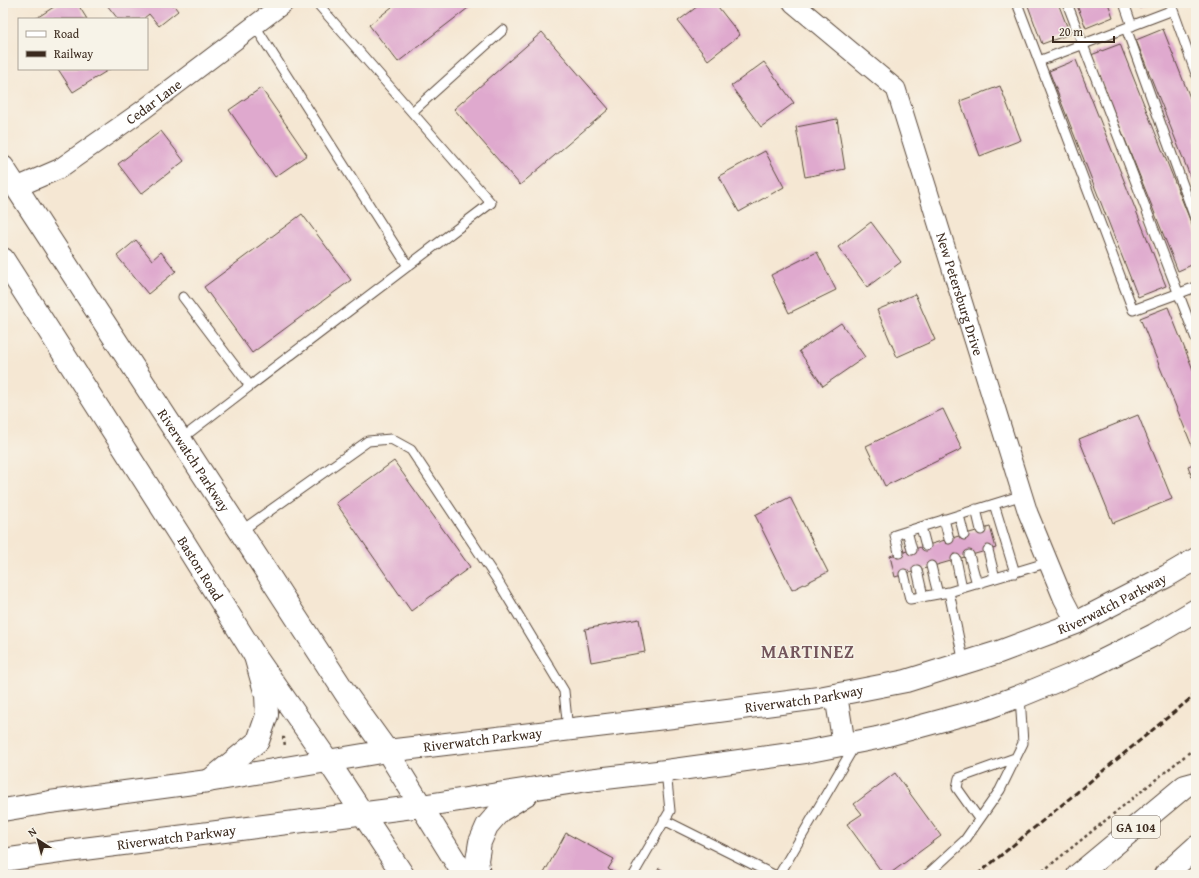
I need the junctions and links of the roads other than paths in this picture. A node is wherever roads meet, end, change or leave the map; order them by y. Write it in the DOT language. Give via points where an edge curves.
graph roads {
  1 [pos="284,3"];
  2 [pos="317,3"];
  3 [pos="793,3"];
  4 [pos="1017,3"];
  5 [pos="1067,3"];
  6 [pos="1124,3"];
  7 [pos="1172,7"];
  8 [pos="255,26"];
  9 [pos="1129,27"];
  10 [pos="503,30"];
  11 [pos="1083,45"];
  12 [pos="1039,61"];
  13 [pos="1196,74"];
  14 [pos="412,112"];
  15 [pos="3,167"];
  16 [pos="9,189"];
  17 [pos="1196,221"];
  18 [pos="3,259"];
  19 [pos="408,266"];
  20 [pos="1196,287"];
  21 [pos="1178,294"];
  22 [pos="183,297"];
  23 [pos="1196,339"];
  24 [pos="250,386"];
  25 [pos="181,439"];
  26 [pos="1023,495"];
  27 [pos="994,504"];
  28 [pos="976,509"];
  29 [pos="959,515"];
  30 [pos="944,519"];
  31 [pos="921,527"];
  32 [pos="981,530"];
  33 [pos="241,531"];
  34 [pos="908,531"];
  35 [pos="964,535"];
  36 [pos="949,539"];
  37 [pos="926,546"];
  38 [pos="912,550"];
  39 [pos="988,550"];
  40 [pos="899,553"];
  41 [pos="970,555"];
  42 [pos="956,559"];
  43 [pos="1196,559"];
  44 [pos="1049,562"];
  45 [pos="931,566"];
  46 [pos="917,570"];
  47 [pos="1015,573"];
  48 [pos="904,574"];
  49 [pos="995,578"];
  50 [pos="977,584"];
  51 [pos="962,588"];
  52 [pos="949,592"];
  53 [pos="938,594"];
  54 [pos="923,596"];
  55 [pos="1196,610"];
  56 [pos="1076,623"];
  57 [pos="255,656"];
  58 [pos="964,663"];
  59 [pos="836,695"];
  60 [pos="1020,696"];
  61 [pos="568,730"];
  62 [pos="850,743"];
  63 [pos="387,751"];
  64 [pos="1015,758"];
  65 [pos="328,761"];
  66 [pos="666,771"];
  67 [pos="208,782"];
  68 [pos="1196,783"];
  69 [pos="537,788"];
  70 [pos="421,806"];
  71 [pos="4,808"];
  72 [pos="364,814"];
  73 [pos="979,819"];
  74 [pos="664,820"];
  75 [pos="1196,847"];
  76 [pos="3,860"];
  77 [pos="403,875"];
  78 [pos="464,875"];
  79 [pos="479,875"];
  80 [pos="633,875"];
  81 [pos="774,875"];
  82 [pos="779,875"];
  83 [pos="927,875"];
  84 [pos="1078,875"];
  85 [pos="1165,875"];
  1 -- 8 [label="street, Cedar Lane"];
  2 -- 14 [label="lane"];
  3 -- 26 [label="street, New Petersburg Drive" via="896,89"];
  4 -- 12 [label="lane"];
  5 -- 11 [label="lane"];
  6 -- 9 [label="lane"];
  7 -- 9 [label="lane"];
  7 -- 13 [label="lane"];
  8 -- 16 [label="street, Cedar Lane" via="144,110 59,169"];
  8 -- 19 [label="lane"];
  9 -- 11 [label="lane"];
  9 -- 17 [label="lane"];
  10 -- 14 [label="lane"];
  11 -- 12 [label="lane"];
  11 -- 21 [label="lane"];
  12 -- 21 [label="lane" via="1134,310"];
  14 -- 19 [label="lane" via="492,204"];
  15 -- 16 [label="main road, Riverwatch Parkway"];
  16 -- 25 [label="main road, Riverwatch Parkway"];
  18 -- 57 [label="main road, Baston Road"];
  19 -- 24 [label="lane"];
  20 -- 21 [label="lane"];
  21 -- 23 [label="lane"];
  22 -- 24 [label="lane"];
  24 -- 25 [label="lane"];
  25 -- 33 [label="main road, Riverwatch Parkway"];
  26 -- 27 [label="lane"];
  26 -- 44 [label="street, New Petersburg Drive"];
  27 -- 28 [label="lane"];
  27 -- 47 [label="lane"];
  28 -- 29 [label="lane"];
  28 -- 32 [label="lane"];
  29 -- 30 [label="lane"];
  29 -- 35 [label="lane"];
  30 -- 31 [label="lane"];
  30 -- 36 [label="lane"];
  31 -- 34 [label="lane"];
  31 -- 37 [label="lane"];
  33 -- 61 [label="lane" via="368,441 391,439 411,450 496,578 564,691"];
  33 -- 63 [label="main road, Riverwatch Parkway" via="346,694"];
  34 -- 38 [label="lane"];
  34 -- 40 [label="lane" via="895,535"];
  39 -- 49 [label="lane"];
  41 -- 50 [label="lane"];
  42 -- 51 [label="lane"];
  43 -- 56 [label="main road, Riverwatch Parkway"];
  44 -- 47 [label="lane"];
  44 -- 56 [label="street, New Petersburg Drive"];
  45 -- 53 [label="lane"];
  46 -- 54 [label="lane"];
  47 -- 49 [label="lane"];
  48 -- 54 [label="lane" via="910,599"];
  49 -- 50 [label="lane"];
  50 -- 51 [label="lane"];
  51 -- 52 [label="lane"];
  52 -- 53 [label="lane"];
  52 -- 58 [label="lane"];
  53 -- 54 [label="lane"];
  55 -- 60 [label="main road, Riverwatch Parkway" via="1154,635 1088,668"];
  56 -- 58 [label="main road, Riverwatch Parkway"];
  57 -- 65 [label="main road, Baston Road"];
  57 -- 67 [label="main road" via="266,695 267,715 258,741"];
  58 -- 59 [label="main road, Riverwatch Parkway" via="906,681"];
  59 -- 61 [label="main road, Riverwatch Parkway"];
  59 -- 62 [label="main road"];
  60 -- 62 [label="main road, Riverwatch Parkway" via="984,709"];
  60 -- 64 [label="lane" via="1023,743"];
  61 -- 63 [label="main road, Riverwatch Parkway"];
  62 -- 66 [label="main road, Riverwatch Parkway" via="805,752"];
  62 -- 82 [label="lane"];
  63 -- 65 [label="main road, Riverwatch Parkway"];
  63 -- 70 [label="main road, Riverwatch Parkway"];
  64 -- 73 [label="lane" via="1000,790"];
  64 -- 73 [label="lane" via="959,778 957,788"];
  65 -- 67 [label="main road, Riverwatch Parkway"];
  65 -- 72 [label="main road, Baston Road"];
  66 -- 69 [label="main road, Riverwatch Parkway"];
  66 -- 74 [label="lane" via="670,811"];
  67 -- 71 [label="main road, Riverwatch Parkway"];
  68 -- 84 [label="main road, GA 104" via="1185,786"];
  69 -- 70 [label="main road, Riverwatch Parkway"];
  69 -- 79 [label="main road" via="500,811 487,826 480,842 477,860"];
  70 -- 72 [label="main road, Riverwatch Parkway"];
  70 -- 78 [label="main road, Riverwatch Parkway"];
  72 -- 76 [label="main road, Riverwatch Parkway"];
  72 -- 77 [label="main road, Baston Road"];
  73 -- 83 [label="lane" via="965,840"];
  74 -- 80 [label="lane"];
  74 -- 81 [label="lane"];
  75 -- 85 [label="main road"];
}
